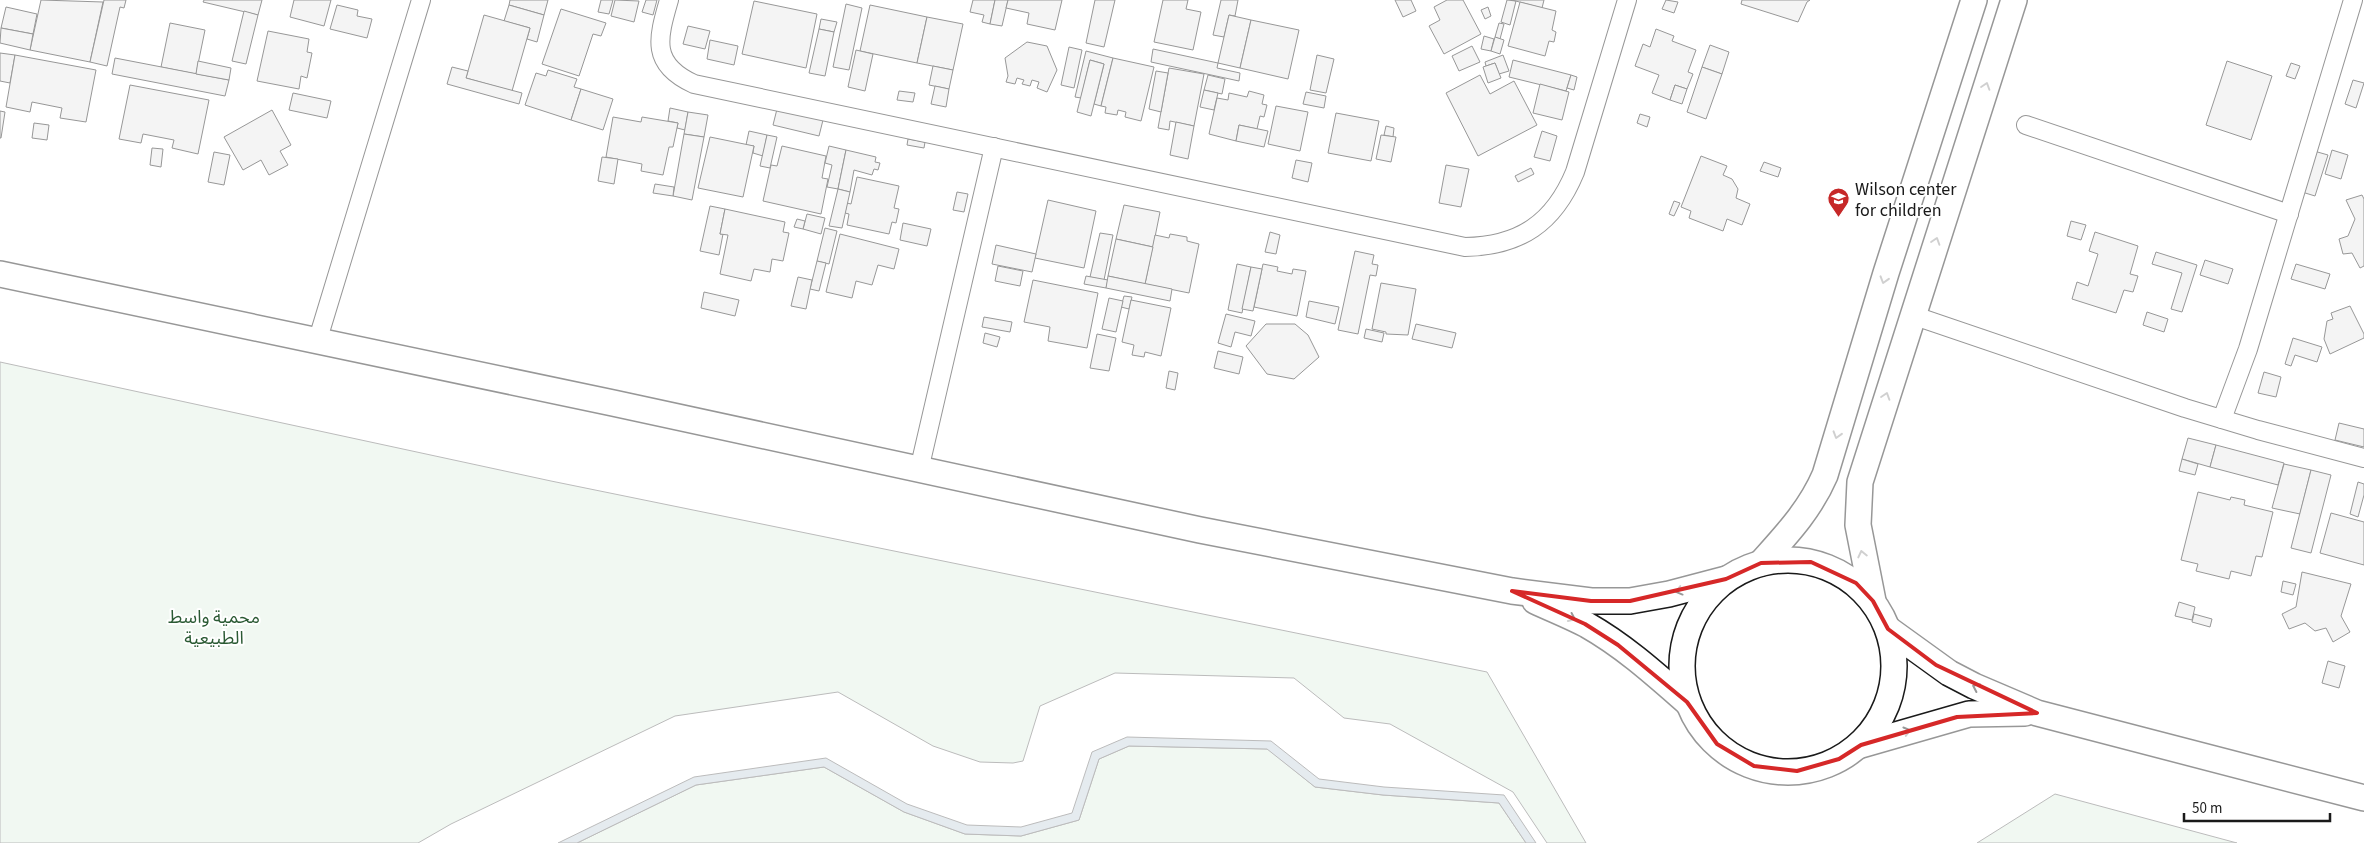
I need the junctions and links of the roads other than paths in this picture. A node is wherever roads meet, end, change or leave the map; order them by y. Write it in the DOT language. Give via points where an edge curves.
graph roads {
  1 [pos="421,0"];
  2 [pos="669,0"];
  3 [pos="1627,0"];
  4 [pos="1974,0"];
  5 [pos="2014,0"];
  6 [pos="2353,0"];
  7 [pos="2026,125"];
  8 [pos="994,147"];
  9 [pos="1926,152"];
  10 [pos="2289,214"];
  11 [pos="1927,270"];
  12 [pos="0,274"];
  13 [pos="1912,316"];
  14 [pos="317,342"];
  15 [pos="2222,419"];
  16 [pos="2364,458"];
  17 [pos="918,470"];
  18 [pos="1761,563"];
  19 [pos="1726,579"];
  20 [pos="1512,591"];
  21 [pos="1873,601"];
  22 [pos="1888,629"];
  23 [pos="1687,702"];
  24 [pos="2037,713"];
  25 [pos="1861,745"];
  26 [pos="2364,798"];
  1 -- 14 [label="street"];
  2 -- 8 [label="street" via="660,31 662,53 674,72 688,81"];
  3 -- 8 [label="street" via="1567,191 1556,208 1525,234 1485,247 1464,247"];
  4 -- 9 [label="main road"];
  11 -- 5 [label="main road, one-way"];
  6 -- 10 [label="street"];
  7 -- 10 [label="street"];
  8 -- 17 [label="street"];
  9 -- 11 [label="main road" via="1928,190 1910,250 1914,261"];
  9 -- 18 [label="main road, one-way" via="1825,475 1800,520"];
  10 -- 15 [label="street" via="2240,373"];
  11 -- 13 [label="main road"];
  12 -- 14 [label="main road"];
  13 -- 15 [label="street"];
  21 -- 13 [label="main road, one-way" via="1858,525 1860,482"];
  14 -- 17 [label="main road"];
  15 -- 16 [label="street"];
  17 -- 20 [label="main road" via="1254,541"];
  18 -- 19 [label="main road"];
  18 -- 21 [label="main road" via="1786,559 1811,562 1835,570 1856,583"];
  19 -- 20 [label="main road, one-way" via="1630,601 1591,601"];
  19 -- 23 [label="main road" via="1705,598 1690,621 1682,648 1681,675"];
  20 -- 23 [label="main road, one-way" via="1585,624 1618,644"];
  21 -- 22 [label="main road"];
  24 -- 22 [label="main road, one-way" via="1948,673"];
  22 -- 25 [label="main road" via="1894,654 1894,678 1889,701 1878,723"];
  23 -- 25 [label="main road" via="1702,729 1717,744 1754,766 1798,771 1819,767"];
  25 -- 24 [label="main road, one-way" via="1969,714"];
  24 -- 26 [label="main road"];
}
